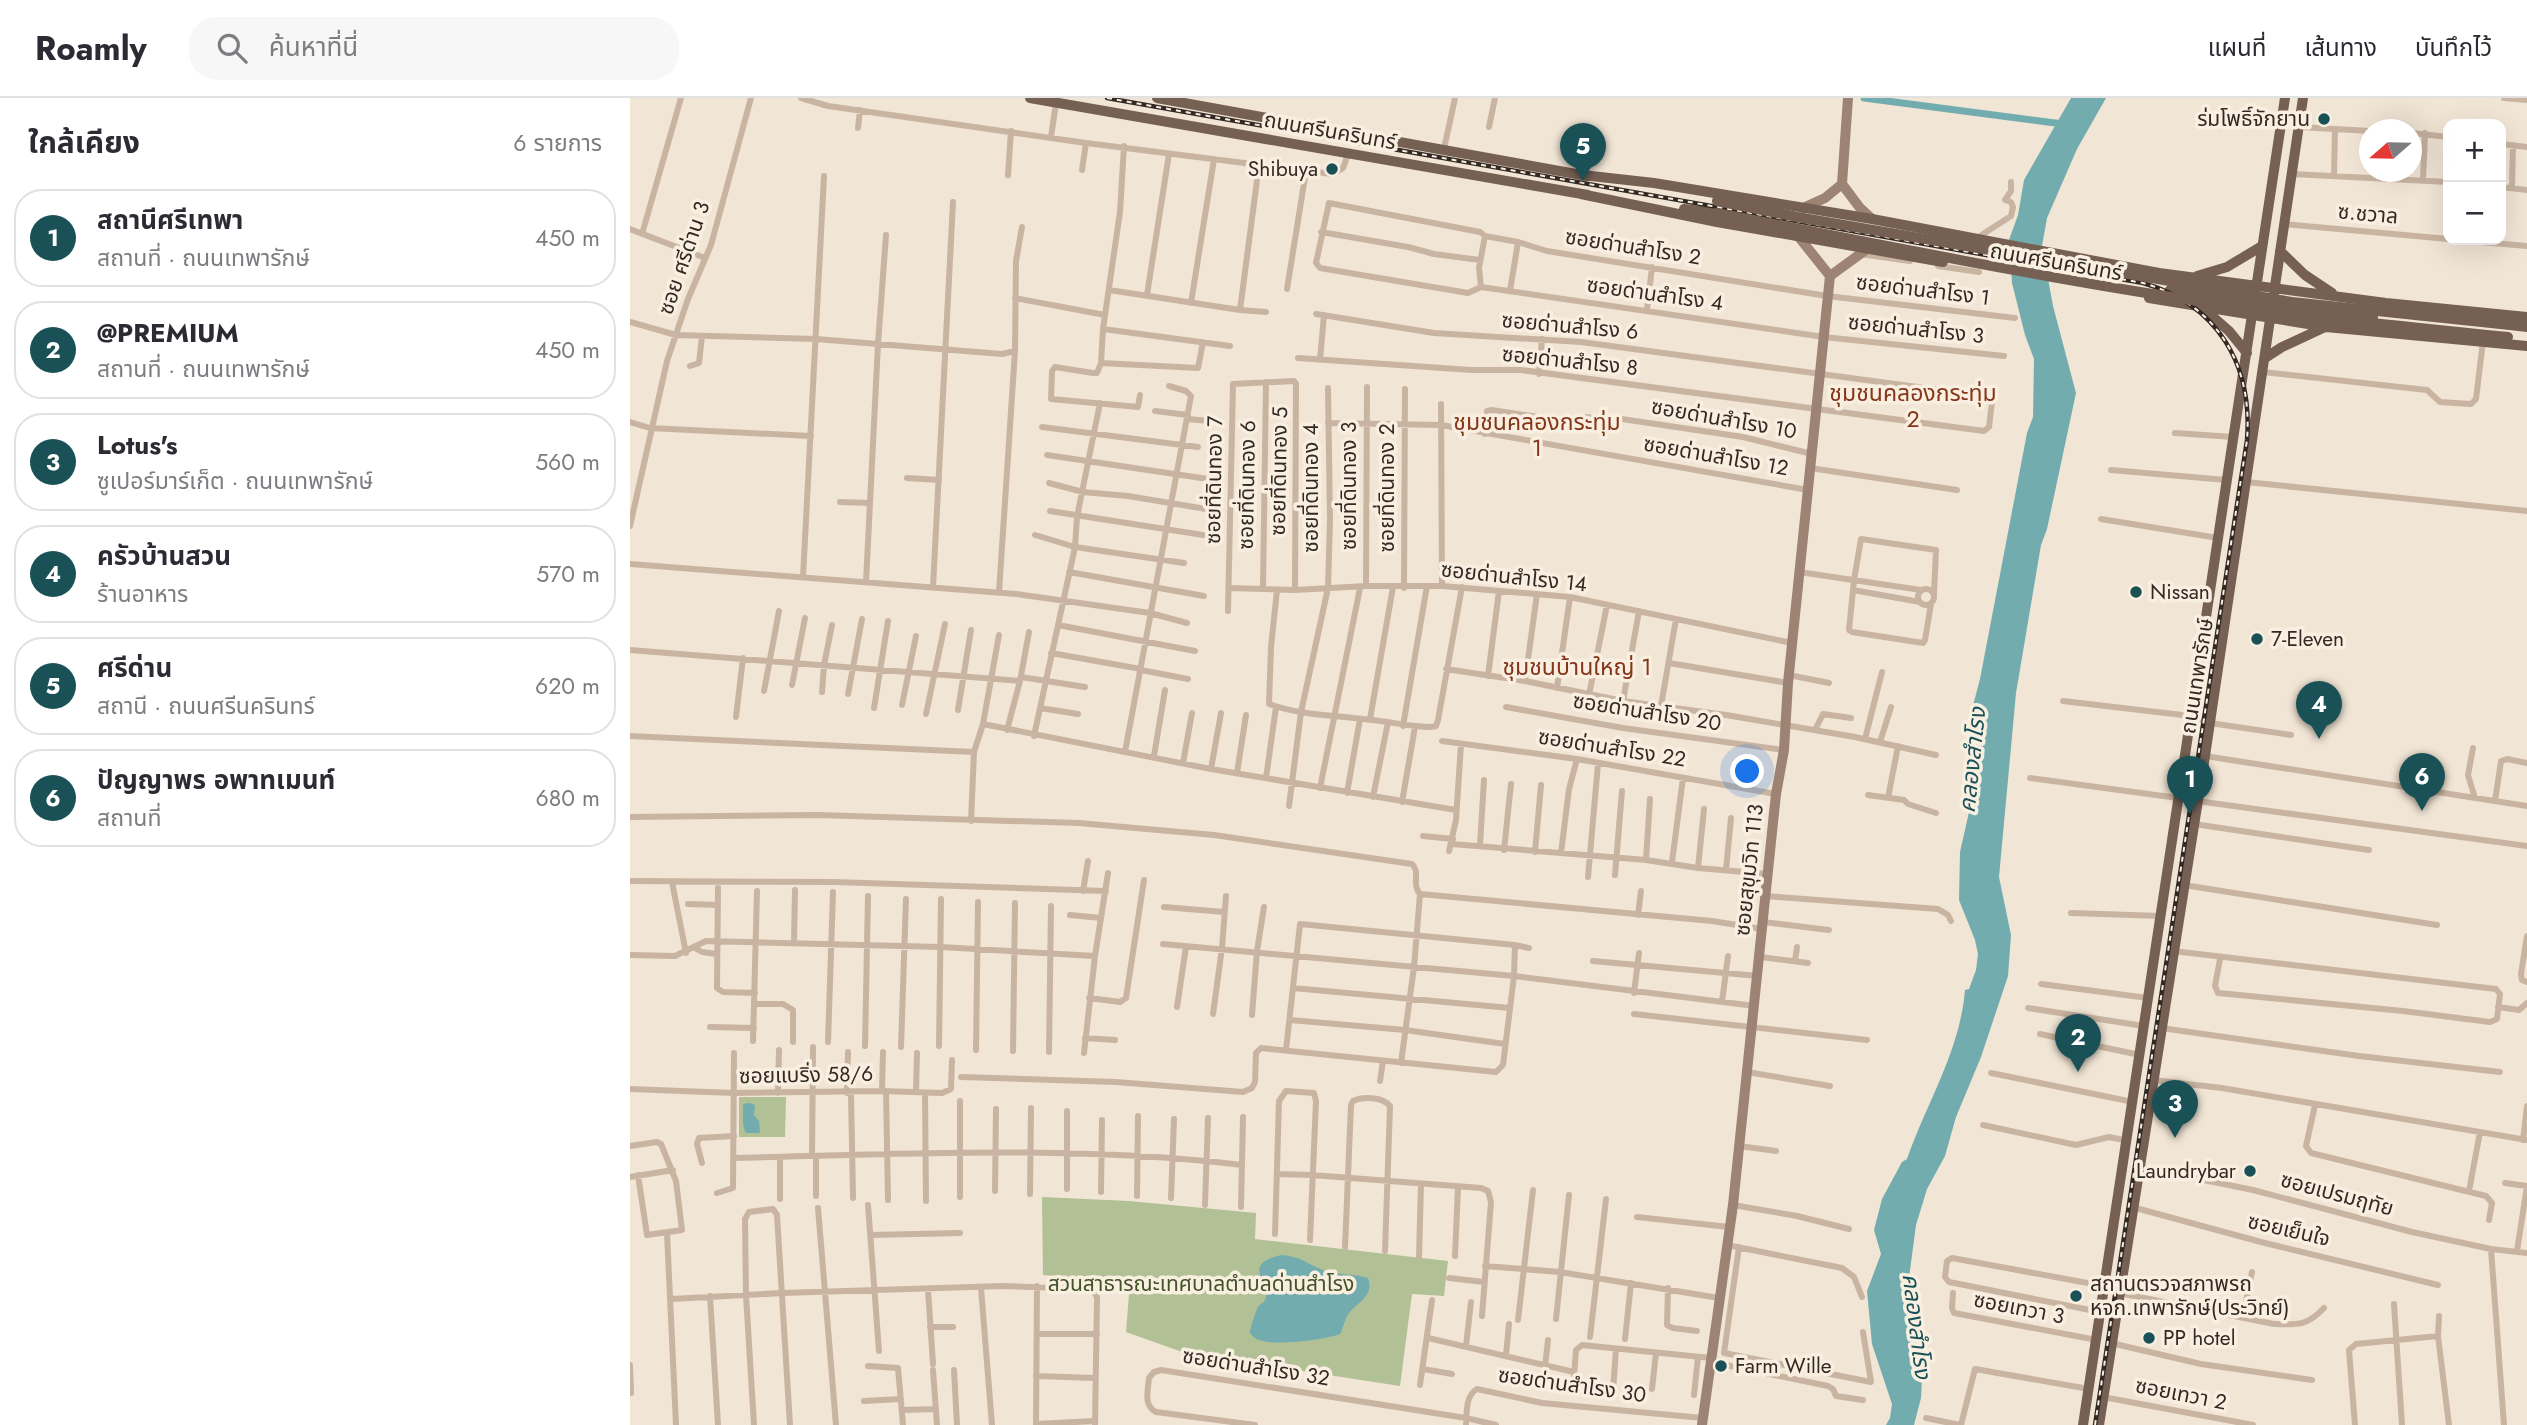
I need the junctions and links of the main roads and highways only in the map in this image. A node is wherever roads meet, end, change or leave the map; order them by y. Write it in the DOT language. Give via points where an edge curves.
graph roads {
  1 [pos="1030,98"];
  2 [pos="1157,98"];
  3 [pos="2285,98"];
  4 [pos="2303,98"];
  5 [pos="1848,100"];
  6 [pos="1582,175"];
  7 [pos="1842,184"];
  8 [pos="1581,194"];
  9 [pos="1803,208"];
  10 [pos="1868,216"];
  11 [pos="1798,236"];
  12 [pos="2262,246"];
  13 [pos="2280,251"];
  14 [pos="1863,252"];
  15 [pos="2159,273"];
  16 [pos="1829,276"];
  17 [pos="2191,278"];
  18 [pos="2256,286"];
  19 [pos="2274,289"];
  20 [pos="2170,290"];
  21 [pos="2339,297"];
  22 [pos="2154,299"];
  23 [pos="2253,302"];
  24 [pos="2386,303"];
  25 [pos="2272,305"];
  26 [pos="2200,308"];
  27 [pos="2252,316"];
  28 [pos="2373,317"];
  29 [pos="2527,317"];
  30 [pos="2270,319"];
  31 [pos="2326,327"];
  32 [pos="2527,327"];
  33 [pos="2509,331"];
  34 [pos="2384,332"];
  35 [pos="2527,339"];
  36 [pos="2527,346"];
  37 [pos="2247,352"];
  38 [pos="2265,358"];
  39 [pos="1702,1421"];
  40 [pos="2083,1425"];
  41 [pos="2099,1425"];
  1 -- 8 [label="main road, ถนนศรีนครินทร์"];
  2 -- 6 [label="main road, ถนนศรีนครินทร์"];
  3 -- 12 [label="main road, ถนนเทพารักษ์"];
  4 -- 13 [label="main road, ถนนเทพารักษ์"];
  5 -- 7 [label="main road"];
  6 -- 9 [label="main road, ถนนศรีนครินทร์"];
  6 -- 33 [label="main road, ถนนศรีนครินทร์, bridge" via="2292,302"];
  7 -- 9 [label="main road"];
  7 -- 10 [label="main road"];
  8 -- 11 [label="main road, ถนนศรีนครินทร์"];
  8 -- 33 [label="main road, ถนนศรีนครินทร์, bridge" via="1716,213 2189,300 2288,314"];
  9 -- 10 [label="main road, ถนนศรีนครินทร์"];
  10 -- 15 [label="main road, ถนนศรีนครินทร์"];
  11 -- 14 [label="main road, ถนนศรีนครินทร์"];
  11 -- 16 [label="main road"];
  12 -- 17 [label="main road" via="2227,267"];
  12 -- 18 [label="main road, ถนนเทพารักษ์"];
  13 -- 19 [label="main road, ถนนเทพารักษ์"];
  13 -- 21 [label="main road" via="2305,275"];
  14 -- 16 [label="main road"];
  14 -- 22 [label="main road, ถนนศรีนครินทร์, bridge"];
  15 -- 17 [label="main road, ถนนศรีนครินทร์"];
  15 -- 20 [label="main road" via="2168,278"];
  16 -- 39 [label="main road, ซอยสุขุมวิท 113" via="1784,750 1733,1205"];
  17 -- 18 [label="main road, ถนนศรีนครินทร์"];
  18 -- 19 [label="main road, ถนนศรีนครินทร์"];
  18 -- 23 [label="main road, ถนนเทพารักษ์"];
  19 -- 21 [label="main road, ถนนศรีนครินทร์"];
  19 -- 25 [label="main road, ถนนเทพารักษ์"];
  20 -- 22 [label="main road" via="2166,297"];
  20 -- 23 [label="main road"];
  21 -- 24 [label="main road, ถนนศรีนครินทร์"];
  22 -- 26 [label="main road, ถนนศรีนครินทร์"];
  23 -- 25 [label="main road"];
  23 -- 27 [label="main road, ถนนเทพารักษ์"];
  24 -- 28 [label="main road" via="2378,306"];
  24 -- 29 [label="main road, ถนนศรีนครินทร์"];
  25 -- 28 [label="main road"];
  25 -- 30 [label="main road, ถนนเทพารักษ์"];
  26 -- 27 [label="main road, ถนนศรีนครินทร์"];
  26 -- 37 [label="main road" via="2216,318"];
  27 -- 30 [label="main road, ถนนศรีนครินทร์"];
  27 -- 37 [label="main road, ถนนเทพารักษ์"];
  28 -- 34 [label="main road"];
  30 -- 31 [label="main road, ถนนศรีนครินทร์"];
  30 -- 38 [label="main road, ถนนเทพารักษ์"];
  31 -- 34 [label="main road, ถนนศรีนครินทร์"];
  31 -- 38 [label="main road"];
  32 -- 33 [label="main road, ถนนศรีนครินทร์"];
  33 -- 35 [label="main road, ถนนศรีนครินทร์"];
  34 -- 36 [label="main road, ถนนศรีนครินทร์"];
  37 -- 40 [label="main road, ถนนเทพารักษ์"];
  38 -- 41 [label="main road, ถนนเทพารักษ์"];
}
